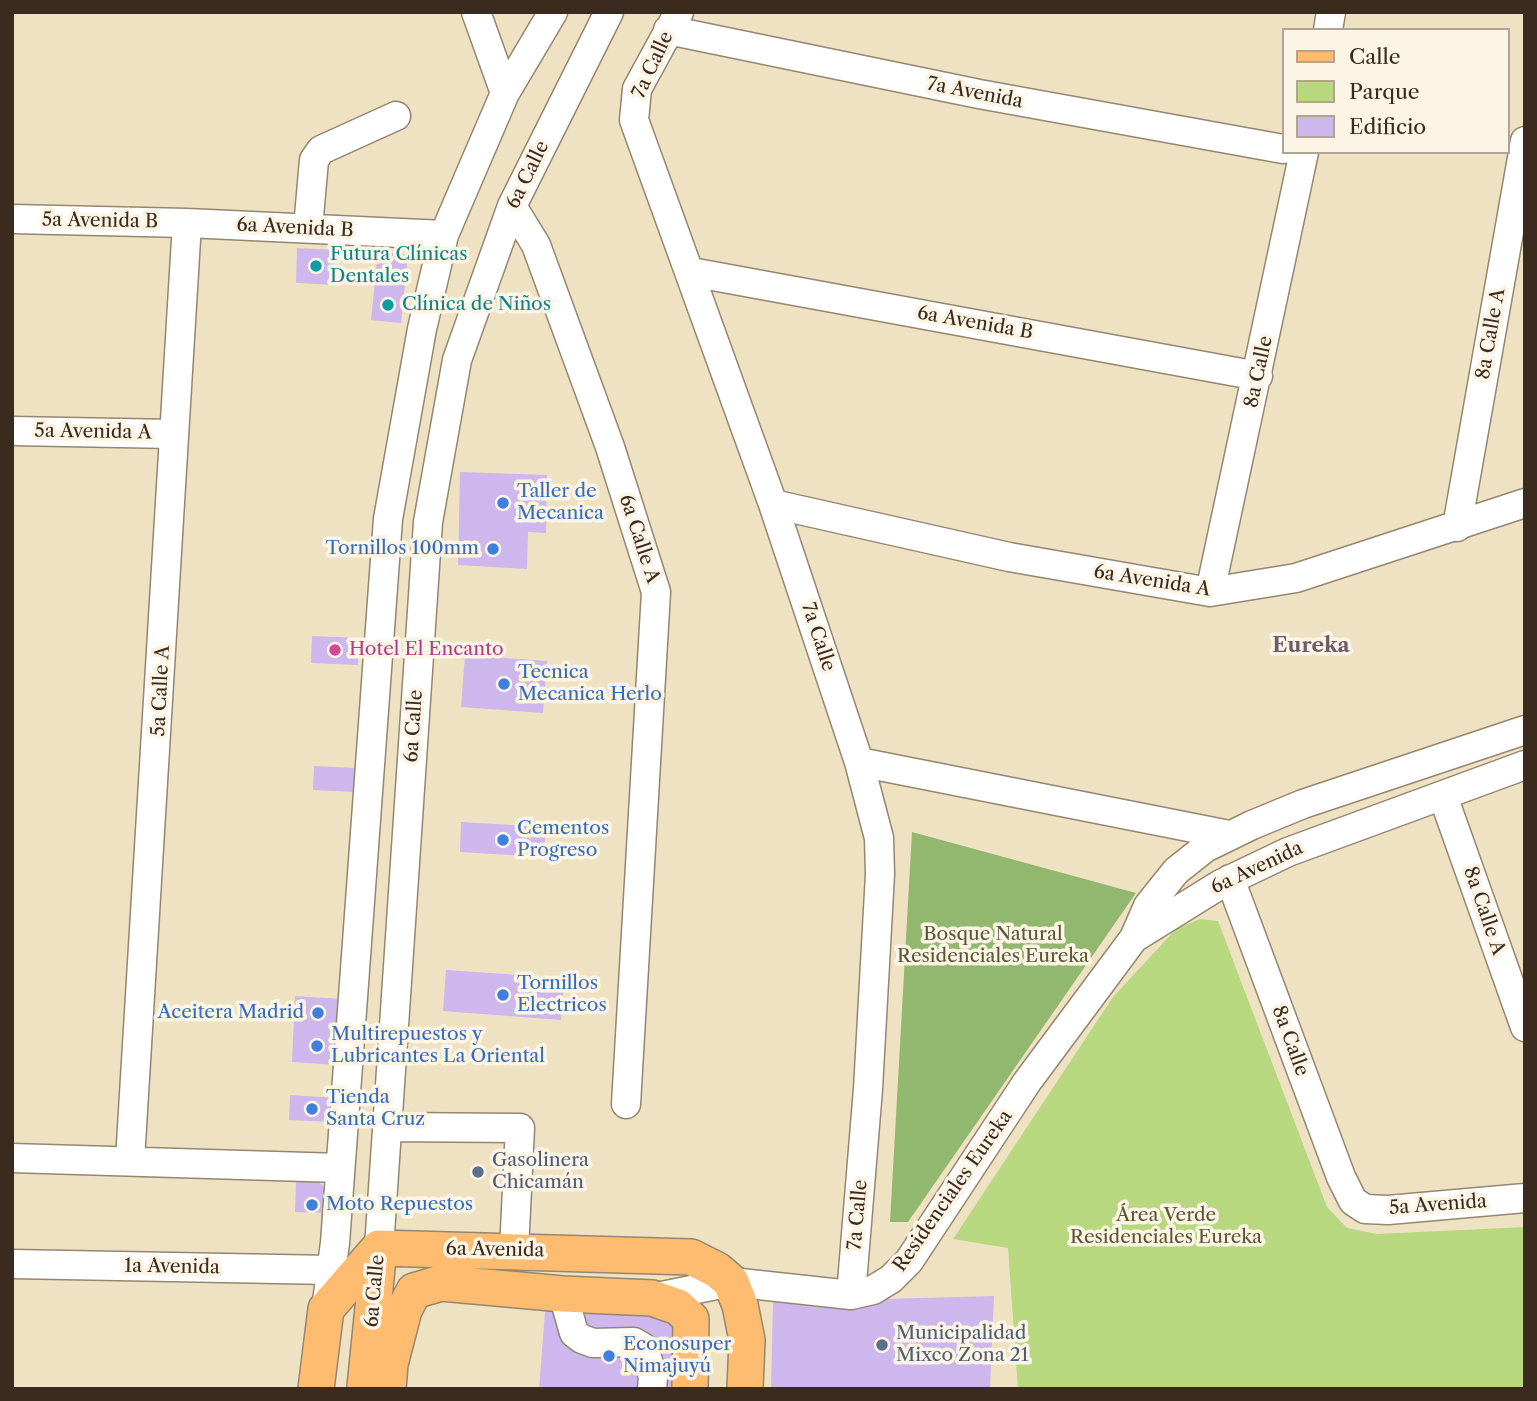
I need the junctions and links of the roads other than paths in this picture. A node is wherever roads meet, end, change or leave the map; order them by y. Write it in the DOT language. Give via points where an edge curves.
graph roads {
  1 [pos="476,12"];
  2 [pos="553,12"];
  3 [pos="609,12"];
  4 [pos="674,21"];
  5 [pos="505,93"];
  6 [pos="396,116"];
  7 [pos="1525,141"];
  8 [pos="1282,149"];
  9 [pos="1303,154"];
  10 [pos="512,206"];
  11 [pos="12,219"];
  12 [pos="187,223"];
  13 [pos="308,229"];
  14 [pos="444,235"];
  15 [pos="691,272"];
  16 [pos="1258,376"];
  17 [pos="12,431"];
  18 [pos="174,434"];
  19 [pos="1525,503"];
  20 [pos="773,504"];
  21 [pos="1457,527"];
  22 [pos="1210,592"];
  23 [pos="1525,730"];
  24 [pos="859,762"];
  25 [pos="1525,765"];
  26 [pos="1443,796"];
  27 [pos="1229,835"];
  28 [pos="1230,879"];
  29 [pos="1133,938"];
  30 [pos="1525,1027"];
  31 [pos="626,1104"];
  32 [pos="387,1127"];
  33 [pos="12,1158"];
  34 [pos="130,1160"];
  35 [pos="340,1168"];
  36 [pos="1525,1198"];
  37 [pos="1353,1202"];
  38 [pos="379,1248"];
  39 [pos="514,1250"];
  40 [pos="12,1264"];
  41 [pos="331,1270"];
  42 [pos="731,1282"];
  43 [pos="563,1294"];
  44 [pos="851,1295"];
  45 [pos="665,1302"];
  46 [pos="327,1309"];
  47 [pos="322,1346"];
  48 [pos="302,1389"];
  49 [pos="316,1389"];
  50 [pos="365,1389"];
  51 [pos="388,1389"];
  52 [pos="652,1389"];
  53 [pos="690,1389"];
  54 [pos="744,1389"];
  1 -- 5 [label="street"];
  2 -- 5 [label="street"];
  3 -- 10 [label="street, 6a Calle"];
  4 -- 8 [label="street, 7a Avenida" via="979,94"];
  4 -- 15 [label="street, 7a Calle" via="637,89 634,120"];
  5 -- 14 [label="street"];
  6 -- 13 [label="street" via="321,150 314,160"];
  7 -- 21 [label="street, 8a Calle A"];
  9 -- 16 [label="street, 8a Calle"];
  10 -- 31 [label="street, 6a Calle A" via="536,245 610,447 656,592"];
  10 -- 32 [label="street, 6a Calle" via="457,360 428,522"];
  11 -- 12 [label="street, 5a Avenida B"];
  12 -- 13 [label="street, 6a Avenida B"];
  12 -- 18 [label="street, 5a Calle A"];
  13 -- 14 [label="street, 6a Avenida B"];
  14 -- 35 [label="street" via="388,519"];
  15 -- 16 [label="street, 6a Avenida B"];
  15 -- 20 [label="street, 7a Calle"];
  16 -- 22 [label="street, 8a Calle"];
  17 -- 18 [label="street, 5a Avenida A"];
  18 -- 34 [label="street, 5a Calle A"];
  19 -- 21 [label="street, 6a Avenida A"];
  20 -- 22 [label="street, 6a Avenida A" via="1009,557"];
  20 -- 24 [label="street, 7a Calle"];
  21 -- 22 [label="street, 6a Avenida A" via="1296,578"];
  23 -- 27 [label="street, 6a Avenida" via="1314,800"];
  24 -- 27 [label="street"];
  24 -- 44 [label="street, 7a Calle" via="879,838 880,874"];
  25 -- 26 [label="street, 6a Avenida"];
  26 -- 28 [label="street, 6a Avenida" via="1288,852"];
  26 -- 30 [label="street, 8a Calle A"];
  27 -- 29 [label="street, 6a Avenida" via="1177,871 1147,906"];
  28 -- 29 [label="street, 6a Avenida"];
  28 -- 37 [label="street, 8a Calle"];
  29 -- 44 [label="street, Residenciales Eureka" via="1027,1082 909,1261 873,1290"];
  32 -- 38 [label="street, 6a Calle"];
  32 -- 39 [label="street" via="520,1128"];
  33 -- 34 [label="street"];
  34 -- 35 [label="street"];
  35 -- 41 [label="street"];
  36 -- 37 [label="street, 5a Avenida" via="1388,1210 1365,1209"];
  38 -- 39 [label="main road, 6a Avenida"];
  38 -- 46 [label="main road"];
  38 -- 50 [label="main road, 6a Calle"];
  39 -- 42 [label="main road, 6a Avenida" via="691,1257"];
  40 -- 41 [label="street, 1a Avenida"];
  41 -- 46 [label="street"];
  42 -- 44 [label="street, Residenciales Eureka"];
  42 -- 45 [label="street, Residenciales Eureka"];
  42 -- 54 [label="main road" via="747,1340"];
  43 -- 45 [label="main road, 6a Avenida"];
  43 -- 51 [label="main road, 6a Avenida" via="441,1283 414,1291 404,1310"];
  43 -- 52 [label="street" via="574,1333 582,1339 634,1342 644,1348"];
  45 -- 53 [label="main road" via="691,1319"];
  46 -- 47 [label="main road"];
  47 -- 48 [label="main road"];
  47 -- 49 [label="main road"];
}
